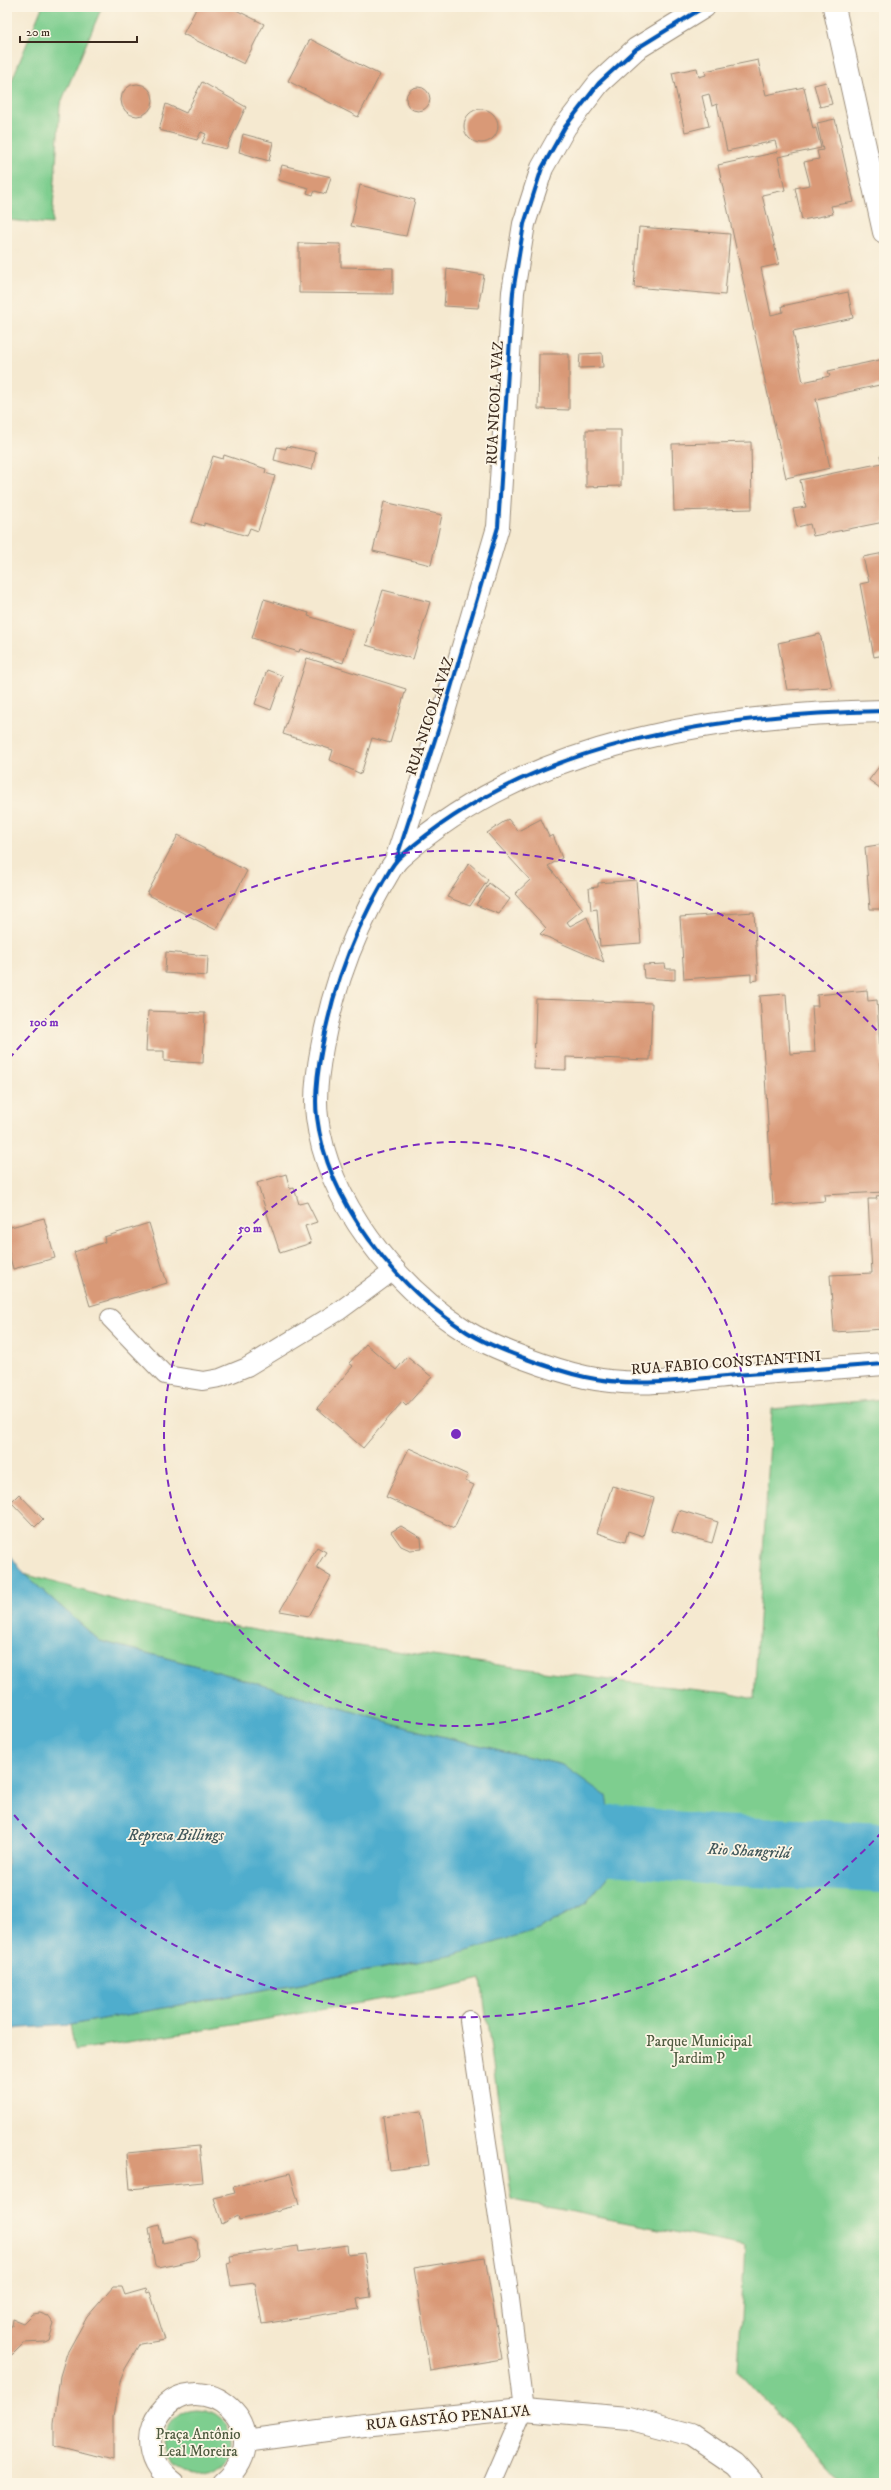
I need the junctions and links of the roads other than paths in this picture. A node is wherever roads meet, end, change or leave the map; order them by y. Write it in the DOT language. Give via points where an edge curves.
graph roads {
  1 [pos="704,7"];
  2 [pos="834,7"];
  3 [pos="884,232"];
  4 [pos="884,711"];
  5 [pos="396,860"];
  6 [pos="396,1269"];
  7 [pos="110,1318"];
  8 [pos="884,1364"];
  9 [pos="469,2020"];
  10 [pos="524,2408"];
  11 [pos="245,2441"];
  12 [pos="173,2483"];
  13 [pos="223,2483"];
  14 [pos="492,2483"];
  15 [pos="752,2483"];
  1 -- 5 [label="street, RUA NICOLA VAZ" via="636,49 599,83 565,127 542,168 524,224 513,292 498,527 444,715"];
  2 -- 3 [label="street"];
  4 -- 5 [label="street, RUA FABIO CONSTANTINI" via="738,720 638,738 536,771 452,817"];
  5 -- 6 [label="street, RUA FABIO CONSTANTINI" via="367,910 348,952 335,994 321,1057 316,1114 326,1164 346,1206 373,1244"];
  6 -- 7 [label="lane" via="339,1310 247,1367 220,1378 203,1381 165,1375"];
  6 -- 8 [label="street, RUA FABIO CONSTANTINI" via="419,1296 469,1333 524,1358 585,1377 638,1384"];
  9 -- 10 [label="lane"];
  10 -- 11 [label="street, RUA GASTÃO PENALVA"];
  10 -- 14 [label="lane"];
  10 -- 15 [label="street, RUA GASTÃO PENALVA" via="628,2418 692,2435 736,2465"];
  11 -- 12 [label="street" via="242,2425 235,2412 223,2402 209,2396 193,2395 177,2399 165,2407 155,2420 150,2435 150,2451 156,2466"];
  11 -- 13 [label="street" via="240,2465"];
}
